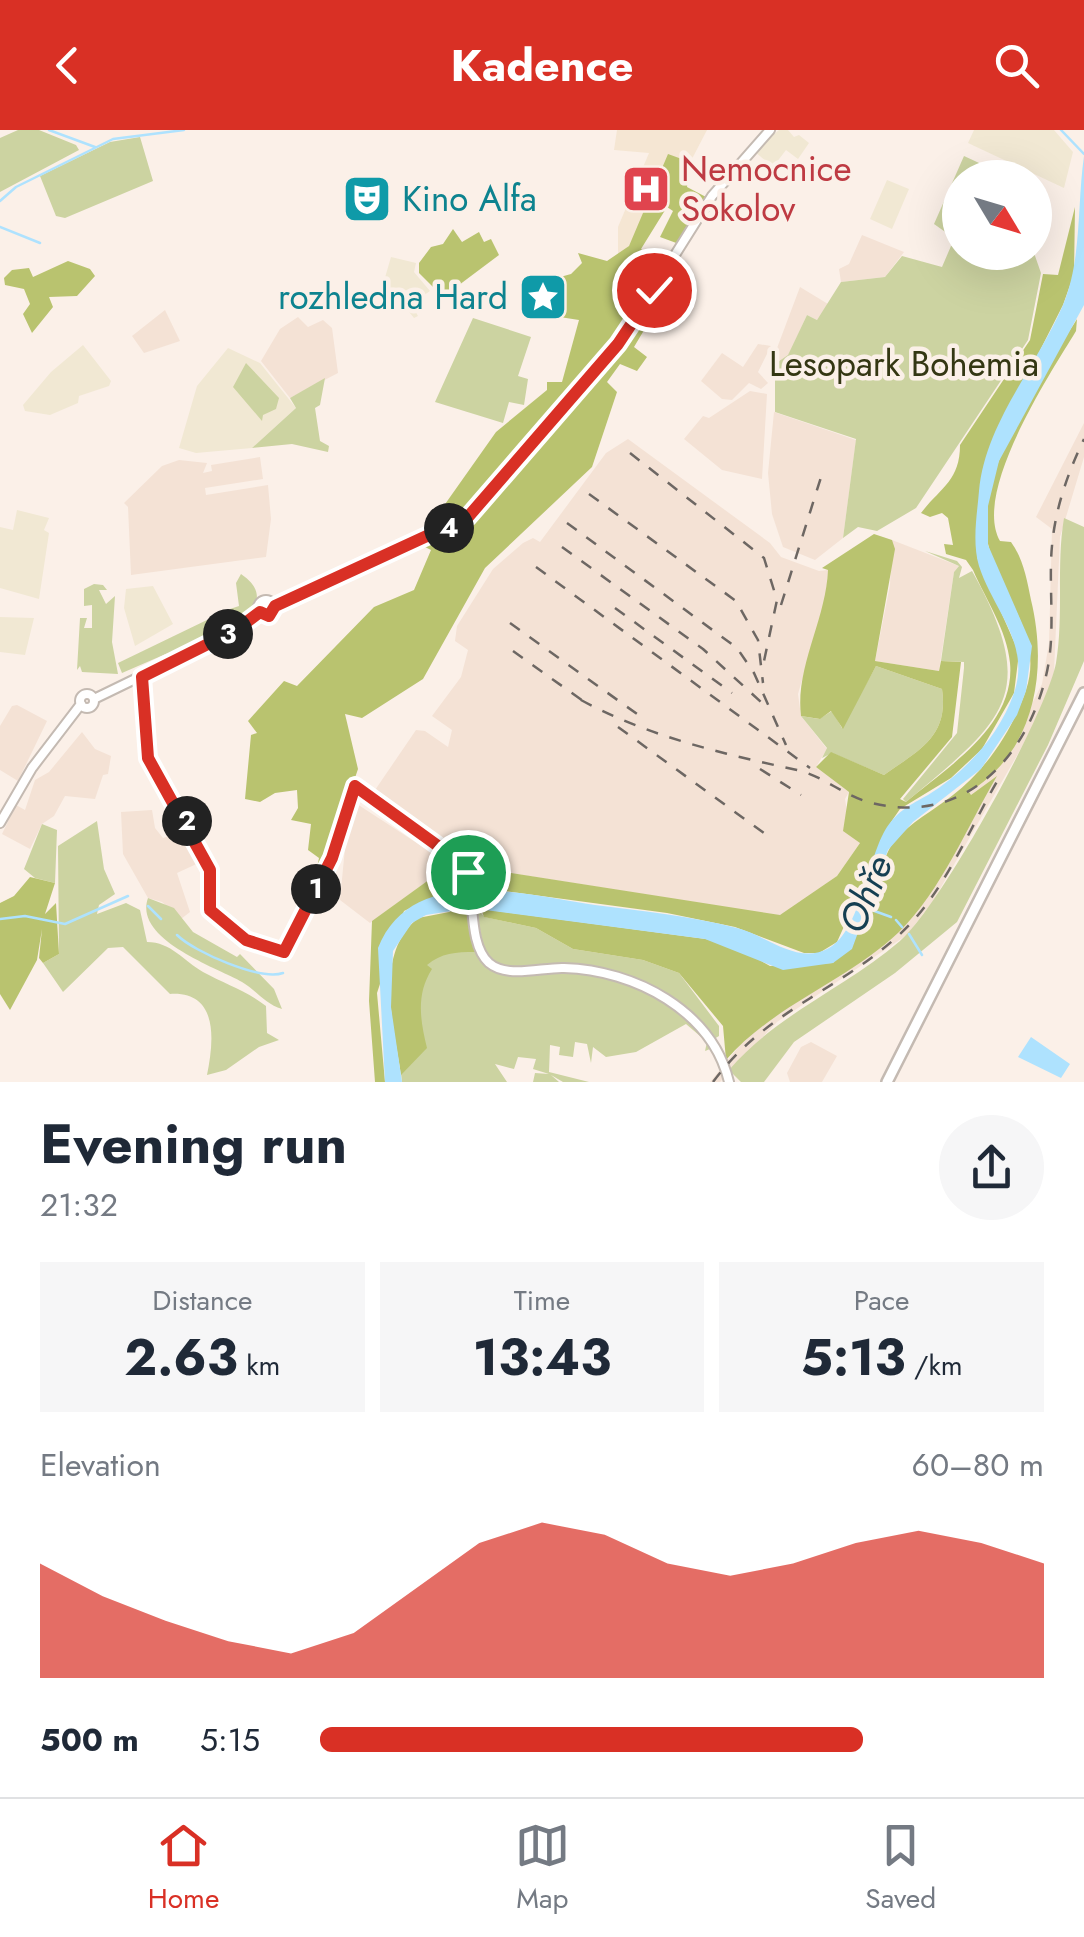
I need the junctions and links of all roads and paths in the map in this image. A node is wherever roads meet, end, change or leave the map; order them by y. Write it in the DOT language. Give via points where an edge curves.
graph roads {
  1 [pos="770,130"];
  2 [pos="142,677"];
  3 [pos="1084,694"];
  4 [pos="0,823"];
  5 [pos="729,1082"];
  6 [pos="887,1082"];
  1 -- 2 [label="street" via="712,196 618,344 468,517 275,606 264,600 260,612 236,630"];
  2 -- 4 [label="street" via="94,699 83,695"];
  2 -- 5 [label="street" via="150,763 210,870 210,910 246,940 284,952 332,858 355,786 468,872 480,949 494,966 579,968 624,979 676,1006 719,1049"];
  3 -- 6 [label="main road"];
}
